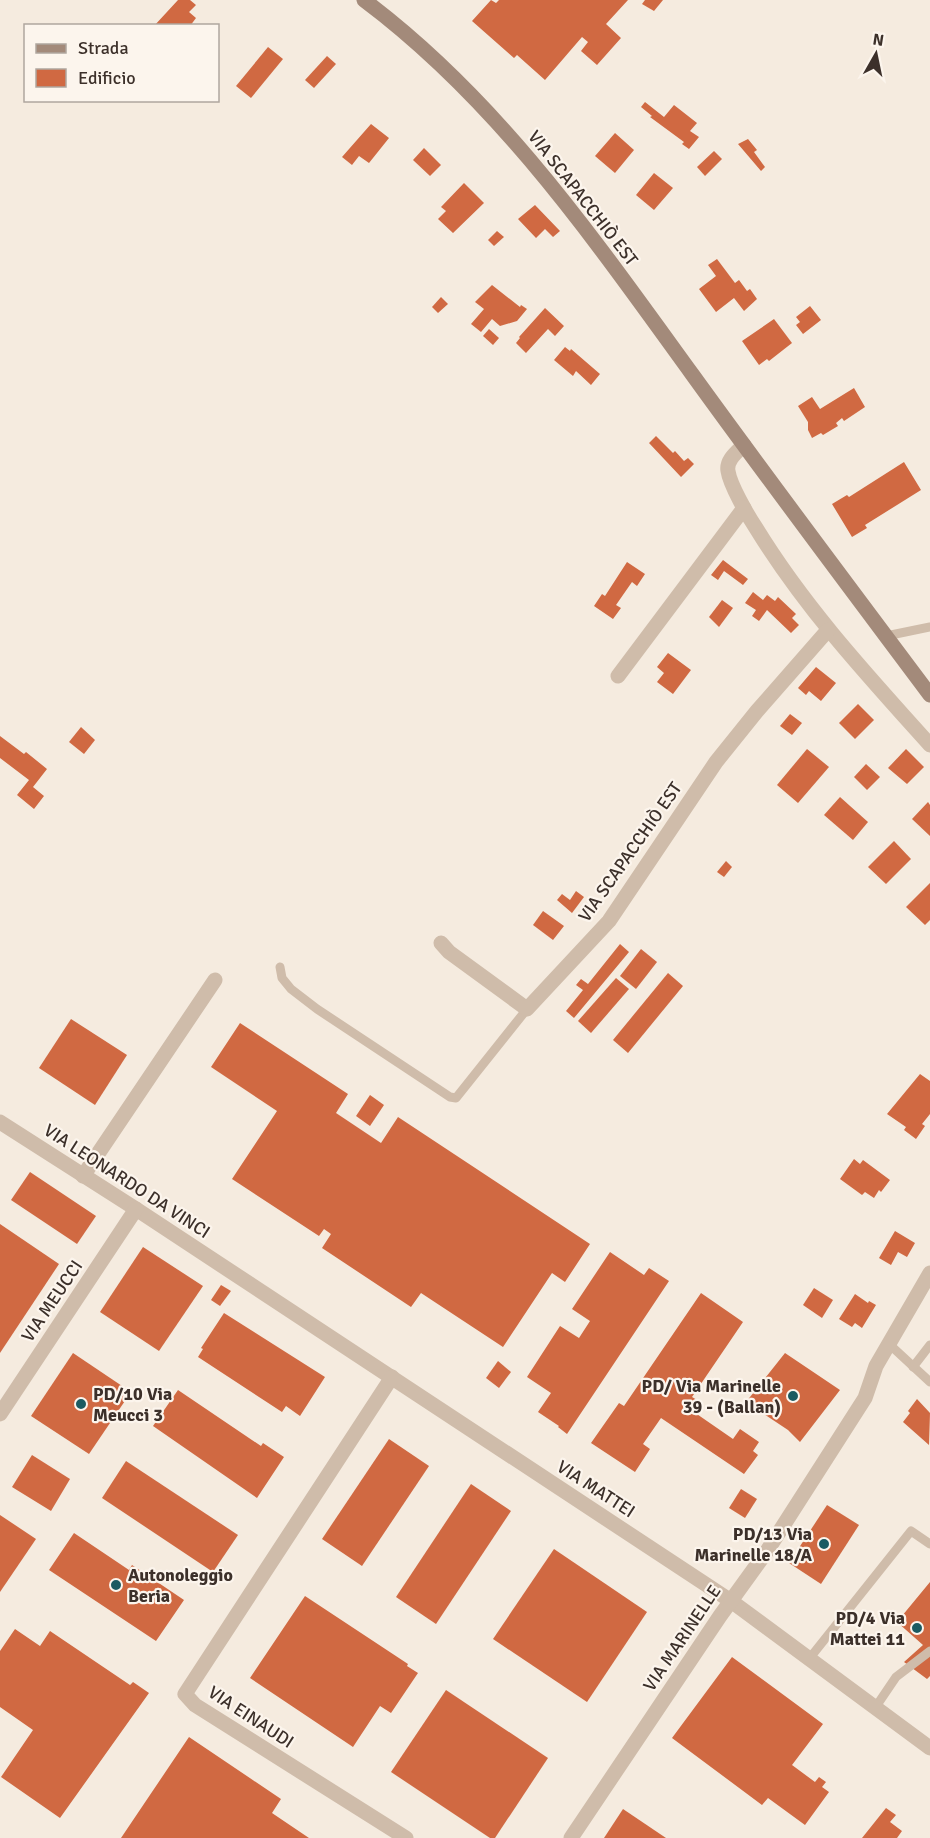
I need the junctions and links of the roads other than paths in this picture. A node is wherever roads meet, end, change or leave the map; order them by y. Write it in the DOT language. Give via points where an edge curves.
graph roads {
  1 [pos="364,0"];
  2 [pos="744,445"];
  3 [pos="744,508"];
  4 [pos="930,627"];
  5 [pos="828,630"];
  6 [pos="886,636"];
  7 [pos="618,676"];
  8 [pos="930,695"];
  9 [pos="930,746"];
  10 [pos="441,943"];
  11 [pos="280,967"];
  12 [pos="215,980"];
  13 [pos="527,1009"];
  14 [pos="0,1122"];
  15 [pos="83,1176"];
  16 [pos="136,1209"];
  17 [pos="233,1273"];
  18 [pos="930,1273"];
  19 [pos="889,1344"];
  20 [pos="930,1345"];
  21 [pos="913,1367"];
  22 [pos="392,1377"];
  23 [pos="930,1382"];
  24 [pos="0,1414"];
  25 [pos="930,1544"];
  26 [pos="731,1601"];
  27 [pos="930,1651"];
  28 [pos="809,1659"];
  29 [pos="876,1708"];
  30 [pos="930,1748"];
  31 [pos="406,1838"];
  32 [pos="571,1838"];
  1 -- 2 [label="main road, VIA SCAPACCHIÒ EST" via="464,86 531,160"];
  2 -- 3 [label="street" via="729,462 728,471"];
  2 -- 6 [label="main road, VIA SCAPACCHIÒ EST"];
  3 -- 5 [label="street" via="779,565"];
  3 -- 7 [label="street"];
  4 -- 6 [label="lane"];
  5 -- 9 [label="street"];
  5 -- 13 [label="street, VIA SCAPACCHIÒ EST" via="716,762 609,921"];
  6 -- 8 [label="main road, VIA SCAPACCHIÒ EST"];
  10 -- 13 [label="street"];
  11 -- 13 [label="lane" via="282,978 291,989 317,1010 450,1097 456,1098"];
  12 -- 15 [label="street"];
  14 -- 15 [label="street, VIA LEONARDO DA VINCI"];
  15 -- 16 [label="street, VIA LEONARDO DA VINCI"];
  16 -- 17 [label="street, VIA LEONARDO DA VINCI"];
  16 -- 24 [label="street, VIA MEUCCI"];
  17 -- 22 [label="street, VIA MATTEI"];
  18 -- 19 [label="street, VIA MARINELLE"];
  19 -- 21 [label="lane"];
  19 -- 26 [label="street, VIA MARINELLE" via="865,1398"];
  20 -- 21 [label="lane"];
  21 -- 23 [label="lane"];
  22 -- 26 [label="street, VIA MATTEI"];
  22 -- 31 [label="street, VIA EINAUDI" via="185,1694 195,1705"];
  25 -- 28 [label="lane" via="911,1531"];
  26 -- 28 [label="street, VIA MATTEI"];
  26 -- 32 [label="street, VIA MARINELLE"];
  27 -- 29 [label="lane" via="896,1677"];
  28 -- 29 [label="street, VIA MATTEI"];
  29 -- 30 [label="street, VIA MATTEI"];
}
